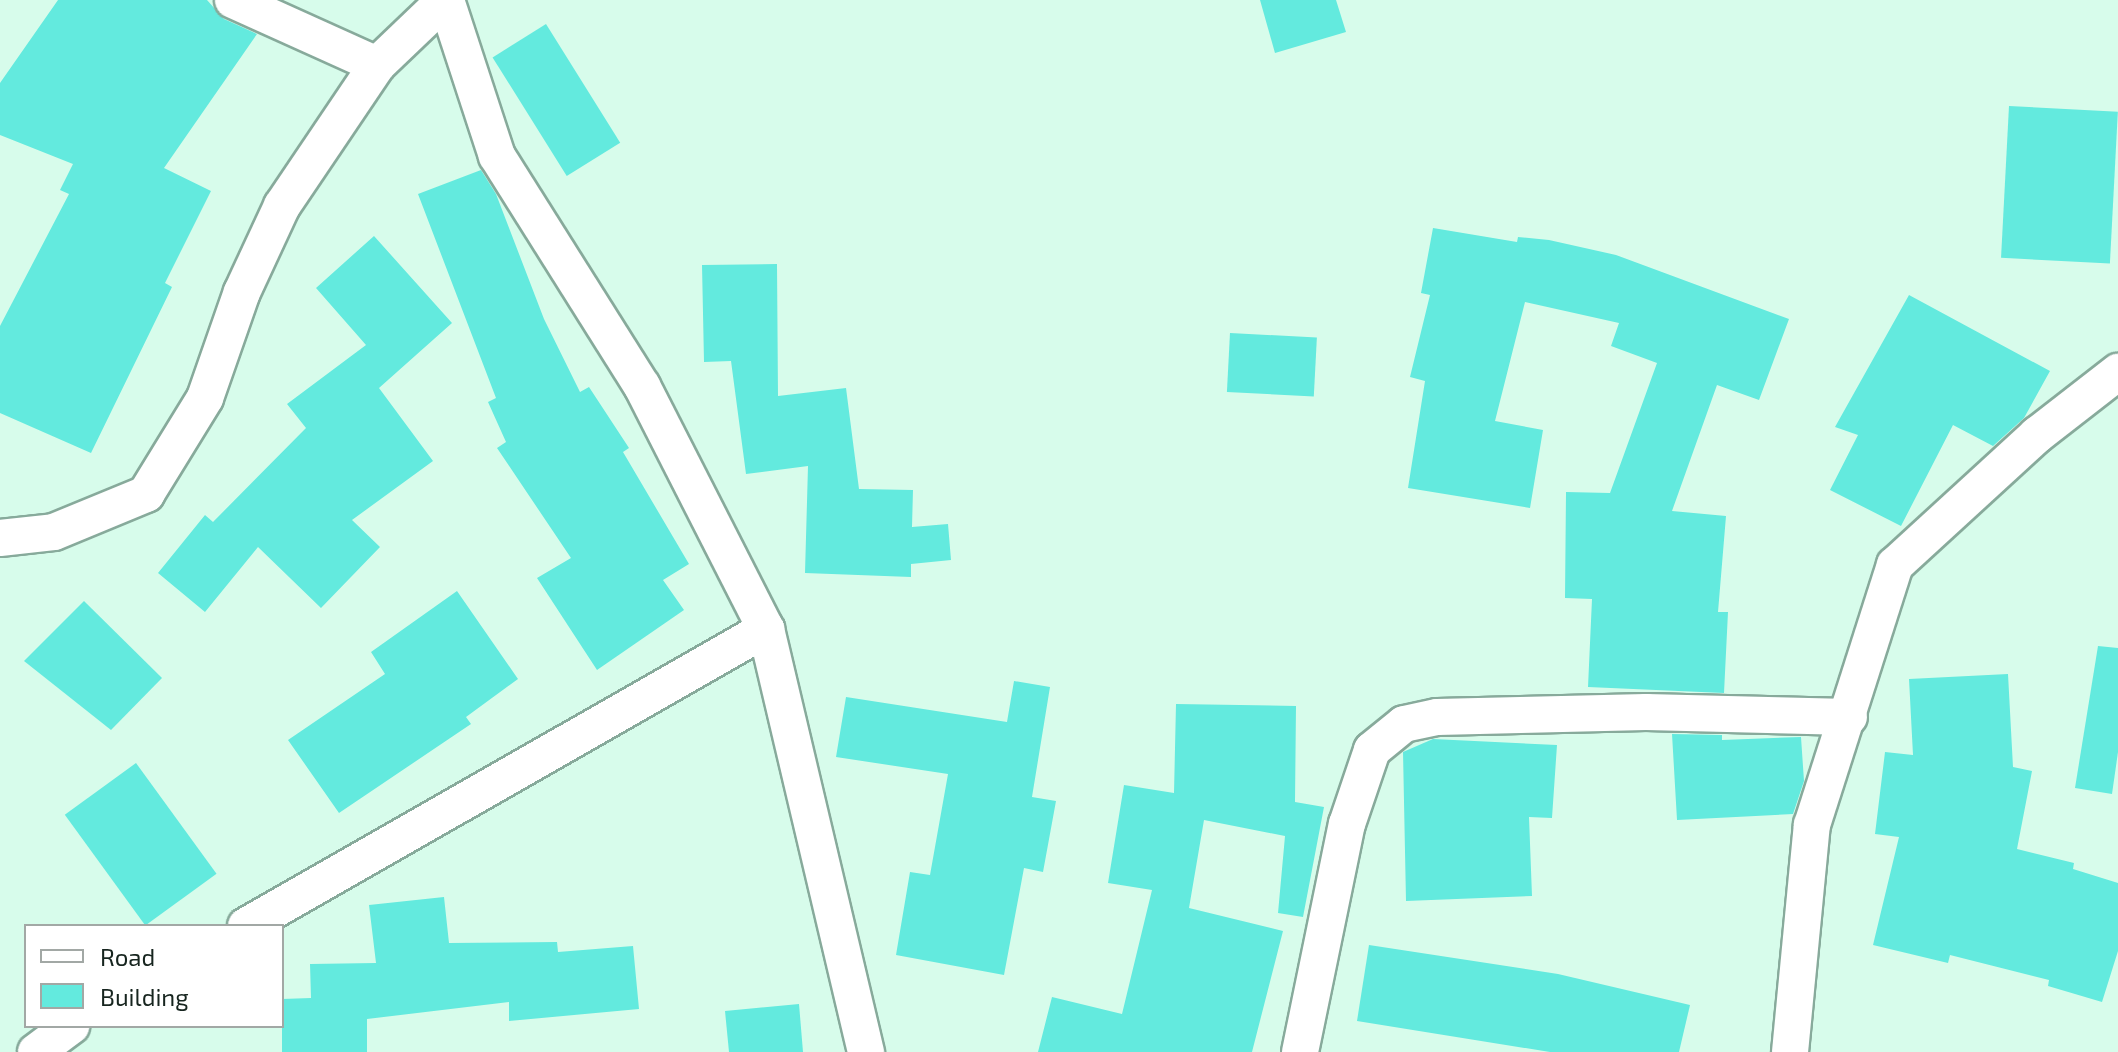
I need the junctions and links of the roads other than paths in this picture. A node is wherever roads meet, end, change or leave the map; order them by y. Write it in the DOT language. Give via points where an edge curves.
graph roads {
  1 [pos="233,0"];
  2 [pos="445,0"];
  3 [pos="377,65"];
  4 [pos="2118,372"];
  5 [pos="0,538"];
  6 [pos="766,629"];
  7 [pos="1849,717"];
  8 [pos="250,924"];
  9 [pos="68,1028"];
  10 [pos="36,1052"];
  11 [pos="866,1052"];
  12 [pos="1300,1052"];
  13 [pos="1790,1052"];
  1 -- 3 [label="street"];
  2 -- 3 [label="street"];
  2 -- 6 [label="street" via="497,156 642,386"];
  3 -- 5 [label="street" via="282,206 242,292 205,398 146,494 54,532"];
  4 -- 7 [label="street" via="2037,435 1895,565"];
  6 -- 8 [label="street"];
  6 -- 11 [label="street"];
  7 -- 12 [label="street" via="1646,712 1437,717 1404,724 1372,750 1347,824"];
  7 -- 13 [label="street" via="1812,825"];
  9 -- 10 [label="street"];
}
